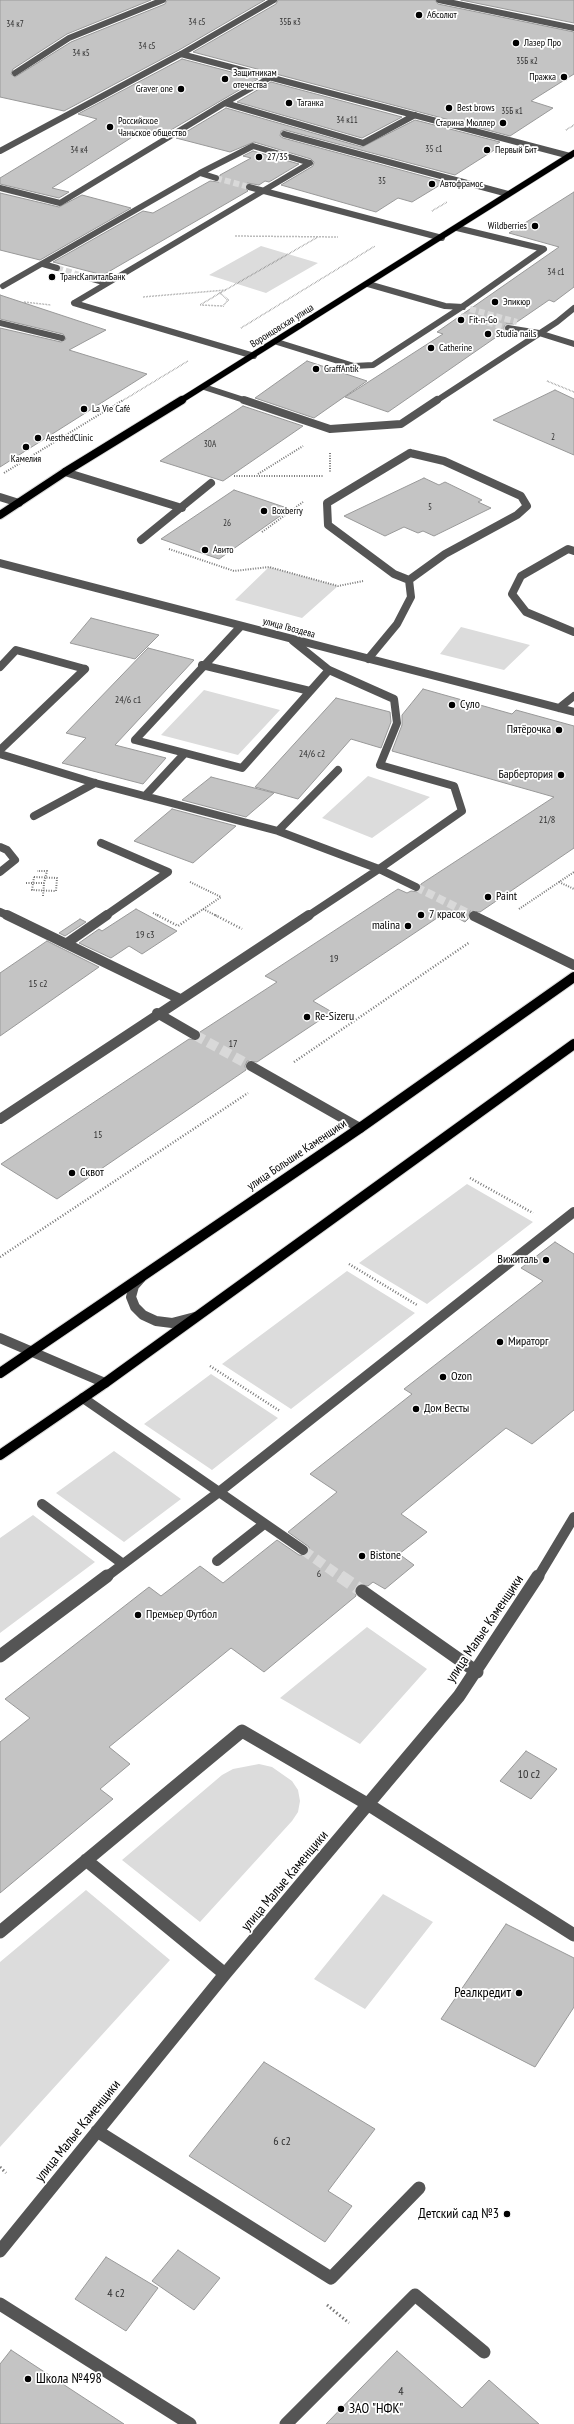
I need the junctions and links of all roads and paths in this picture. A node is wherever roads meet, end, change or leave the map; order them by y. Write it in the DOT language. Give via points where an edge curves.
graph roads {
  1 [pos="163,0"];
  2 [pos="274,0"];
  3 [pos="439,0"];
  4 [pos="574,28"];
  5 [pos="181,54"];
  6 [pos="15,73"];
  7 [pos="271,77"];
  8 [pos="225,103"];
  9 [pos="415,115"];
  10 [pos="284,134"];
  11 [pos="344,137"];
  12 [pos="329,146"];
  13 [pos="0,151"];
  14 [pos="572,154"];
  15 [pos="200,173"];
  16 [pos="216,178"];
  17 [pos="249,187"];
  18 [pos="0,188"];
  19 [pos="264,190"];
  20 [pos="508,194"];
  21 [pos="457,228"];
  22 [pos="234,236"];
  23 [pos="318,236"];
  24 [pos="342,237"];
  25 [pos="442,238"];
  26 [pos="43,264"];
  27 [pos="57,268"];
  28 [pos="89,278"];
  29 [pos="107,283"];
  30 [pos="368,284"];
  31 [pos="3,286"];
  32 [pos="220,294"];
  33 [pos="444,306"];
  34 [pos="462,307"];
  35 [pos="574,308"];
  36 [pos="470,309"];
  37 [pos="453,313"];
  38 [pos="461,316"];
  39 [pos="517,322"];
  40 [pos="0,323"];
  41 [pos="508,328"];
  42 [pos="539,333"];
  43 [pos="62,338"];
  44 [pos="277,342"];
  45 [pos="574,344"];
  46 [pos="254,356"];
  47 [pos="547,381"];
  48 [pos="204,387"];
  49 [pos="574,392"];
  50 [pos="330,429"];
  51 [pos="65,472"];
  52 [pos="257,474"];
  53 [pos="229,476"];
  54 [pos="212,483"];
  55 [pos="0,497"];
  56 [pos="19,503"];
  57 [pos="327,503"];
  58 [pos="182,508"];
  59 [pos="0,515"];
  60 [pos="262,532"];
  61 [pos="141,540"];
  62 [pos="574,551"];
  63 [pos="0,563"];
  64 [pos="394,574"];
  65 [pos="409,580"];
  66 [pos="241,626"];
  67 [pos="574,632"];
  68 [pos="290,638"];
  69 [pos="368,659"];
  70 [pos="202,665"];
  71 [pos="0,667"];
  72 [pos="329,670"];
  73 [pos="310,691"];
  74 [pos="574,696"];
  75 [pos="559,708"];
  76 [pos="574,712"];
  77 [pos="0,750"];
  78 [pos="185,753"];
  79 [pos="0,754"];
  80 [pos="338,770"];
  81 [pos="95,783"];
  82 [pos="145,796"];
  83 [pos="34,816"];
  84 [pos="278,831"];
  85 [pos="101,843"];
  86 [pos="0,847"];
  87 [pos="379,869"];
  88 [pos="0,872"];
  89 [pos="190,882"];
  90 [pos="559,882"];
  91 [pos="44,883"];
  92 [pos="416,887"];
  93 [pos="574,889"];
  94 [pos="43,890"];
  95 [pos="43,896"];
  96 [pos="127,901"];
  97 [pos="203,909"];
  98 [pos="0,912"];
  99 [pos="474,916"];
  100 [pos="232,924"];
  101 [pos="67,943"];
  102 [pos="574,965"];
  103 [pos="574,977"];
  104 [pos="180,999"];
  105 [pos="157,1013"];
  106 [pos="196,1035"];
  107 [pos="574,1044"];
  108 [pos="251,1066"];
  109 [pos="0,1119"];
  110 [pos="360,1128"];
  111 [pos="470,1178"];
  112 [pos="574,1212"];
  113 [pos="556,1226"];
  114 [pos="349,1264"];
  115 [pos="142,1277"];
  116 [pos="200,1314"];
  117 [pos="439,1318"];
  118 [pos="0,1338"];
  119 [pos="32,1351"];
  120 [pos="210,1366"];
  121 [pos="0,1374"];
  122 [pos="105,1382"];
  123 [pos="83,1398"];
  124 [pos="302,1426"];
  125 [pos="0,1455"];
  126 [pos="219,1492"];
  127 [pos="42,1504"];
  128 [pos="574,1517"];
  129 [pos="264,1524"];
  130 [pos="303,1550"];
  131 [pos="217,1562"];
  132 [pos="123,1564"];
  133 [pos="362,1591"];
  134 [pos="0,1656"];
  135 [pos="477,1672"];
  136 [pos="369,1805"];
  137 [pos="86,1860"];
  138 [pos="0,1932"];
  139 [pos="574,1935"];
  140 [pos="225,1974"];
  141 [pos="97,2131"];
  142 [pos="0,2167"];
  143 [pos="6,2173"];
  144 [pos="419,2188"];
  145 [pos="0,2251"];
  146 [pos="321,2300"];
  147 [pos="0,2304"];
  148 [pos="344,2318"];
  149 [pos="484,2352"];
  150 [pos="190,2424"];
  151 [pos="286,2424"];
  1 -- 6 [label="street" via="69,38"];
  2 -- 5 [label="street"];
  3 -- 4 [label="street"];
  5 -- 7 [label="street"];
  5 -- 13 [label="street"];
  7 -- 8 [label="street"];
  7 -- 9 [label="street"];
  8 -- 11 [label="street"];
  8 -- 18 [label="street" via="60,203"];
  9 -- 11 [label="street" via="363,143"];
  9 -- 14 [label="street"];
  10 -- 12 [label="street"];
  11 -- 12 [label="street"];
  12 -- 20 [label="street"];
  14 -- 20 [label="main road, Воронцовская улица"];
  15 -- 16 [label="street"];
  15 -- 19 [label="street" via="253,146 310,163"];
  15 -- 26 [label="street"];
  17 -- 19 [label="street"];
  19 -- 25 [label="street"];
  19 -- 29 [label="street"];
  20 -- 21 [label="main road, Воронцовская улица"];
  21 -- 25 [label="main road, Воронцовская улица"];
  21 -- 34 [label="street" via="544,249"];
  22 -- 23 [label="path"];
  23 -- 24 [label="path"];
  23 -- 32 [label="path"];
  25 -- 30 [label="main road, Воронцовская улица"];
  26 -- 27 [label="street"];
  26 -- 31 [label="street"];
  28 -- 29 [label="street"];
  29 -- 46 [label="street" via="74,303"];
  30 -- 33 [label="street"];
  30 -- 44 [label="main road, Воронцовская улица"];
  32 -- 32 [label="path" via="228,300 223,306 200,305"];
  33 -- 34 [label="street"];
  33 -- 37 [label="street"];
  34 -- 36 [label="street"];
  34 -- 37 [label="street"];
  35 -- 42 [label="street"];
  37 -- 38 [label="street"];
  37 -- 44 [label="street" via="373,364 354,366"];
  39 -- 42 [label="street"];
  40 -- 43 [label="street"];
  41 -- 42 [label="street"];
  42 -- 45 [label="street"];
  42 -- 50 [label="street" via="400,424"];
  44 -- 46 [label="main road, Воронцовская улица"];
  46 -- 48 [label="main road, Воронцовская улица"];
  47 -- 49 [label="path"];
  48 -- 50 [label="street"];
  48 -- 51 [label="main road, Воронцовская улица"];
  50 -- 52 [label="path"];
  50 -- 52 [label="path" via="330,476"];
  51 -- 56 [label="main road, Воронцовская улица"];
  51 -- 58 [label="street"];
  52 -- 53 [label="path"];
  54 -- 58 [label="street"];
  55 -- 56 [label="street"];
  56 -- 59 [label="main road, Воронцовская улица"];
  57 -- 60 [label="path" via="326,485"];
  57 -- 64 [label="street" via="328,525"];
  57 -- 65 [label="street" via="410,453 444,461 521,496 527,506 517,515 445,554"];
  58 -- 61 [label="street"];
  61 -- 64 [label="path" via="234,571 269,567 338,586"];
  62 -- 67 [label="street" via="568,548 521,576 512,594 526,612"];
  63 -- 66 [label="street, улица Гвоздева"];
  64 -- 65 [label="street"];
  65 -- 69 [label="street" via="411,597 408,604 397,624"];
  66 -- 68 [label="street, улица Гвоздева"];
  66 -- 70 [label="street"];
  68 -- 69 [label="street, улица Гвоздева"];
  68 -- 72 [label="street"];
  69 -- 75 [label="street, улица Гвоздева"];
  70 -- 73 [label="street"];
  70 -- 78 [label="street" via="135,740"];
  71 -- 77 [label="street" via="16,650 85,669"];
  72 -- 73 [label="street"];
  72 -- 87 [label="street" via="394,699 397,724 380,765 454,786 462,811"];
  73 -- 78 [label="street" via="242,768"];
  74 -- 75 [label="street"];
  75 -- 76 [label="street, улица Гвоздева"];
  78 -- 82 [label="street"];
  79 -- 81 [label="street"];
  80 -- 84 [label="street"];
  81 -- 82 [label="street"];
  81 -- 83 [label="street"];
  82 -- 84 [label="street"];
  84 -- 87 [label="street"];
  85 -- 96 [label="street" via="168,872"];
  86 -- 88 [label="street" via="7,850 14,860"];
  87 -- 92 [label="street"];
  87 -- 104 [label="street"];
  89 -- 97 [label="path" via="221,897"];
  90 -- 93 [label="path"];
  91 -- 94 [label="path"];
  94 -- 94 [label="path" via="56,891 57,878 34,877 32,890"];
  94 -- 95 [label="path"];
  96 -- 97 [label="path" via="178,926"];
  96 -- 101 [label="street"];
  97 -- 100 [label="path"];
  98 -- 101 [label="street"];
  99 -- 102 [label="street"];
  101 -- 104 [label="street"];
  103 -- 110 [label="main road, улица Большие Каменщики"];
  104 -- 105 [label="street"];
  105 -- 106 [label="street"];
  105 -- 109 [label="street"];
  107 -- 116 [label="main road"];
  108 -- 110 [label="street"];
  110 -- 115 [label="main road, улица Большие Каменщики"];
  111 -- 113 [label="path"];
  112 -- 113 [label="street"];
  113 -- 117 [label="street"];
  114 -- 117 [label="path"];
  115 -- 116 [label="street" via="134,1286 131,1296 135,1307 143,1315 156,1321 172,1323"];
  115 -- 119 [label="main road, улица Большие Каменщики"];
  116 -- 122 [label="main road"];
  117 -- 124 [label="street"];
  118 -- 119 [label="street"];
  119 -- 121 [label="main road, улица Большие Каменщики"];
  119 -- 122 [label="street"];
  120 -- 124 [label="path"];
  122 -- 123 [label="main road"];
  123 -- 125 [label="main road"];
  123 -- 126 [label="street"];
  124 -- 126 [label="street"];
  126 -- 129 [label="street"];
  126 -- 132 [label="street"];
  127 -- 132 [label="street"];
  128 -- 135 [label="street, улица Малые Каменщики" via="520,1608"];
  129 -- 130 [label="street"];
  129 -- 131 [label="street"];
  132 -- 134 [label="street"];
  133 -- 135 [label="street"];
  135 -- 136 [label="street, улица Малые Каменщики"];
  136 -- 137 [label="street" via="242,1732"];
  136 -- 139 [label="street"];
  136 -- 140 [label="street, улица Малые Каменщики"];
  137 -- 138 [label="street"];
  137 -- 140 [label="street"];
  140 -- 141 [label="street, улица Малые Каменщики"];
  141 -- 144 [label="street" via="331,2278"];
  141 -- 145 [label="street, улица Малые Каменщики"];
  142 -- 143 [label="path"];
  146 -- 148 [label="path"];
  147 -- 150 [label="street"];
  149 -- 151 [label="street" via="415,2295"];
}
